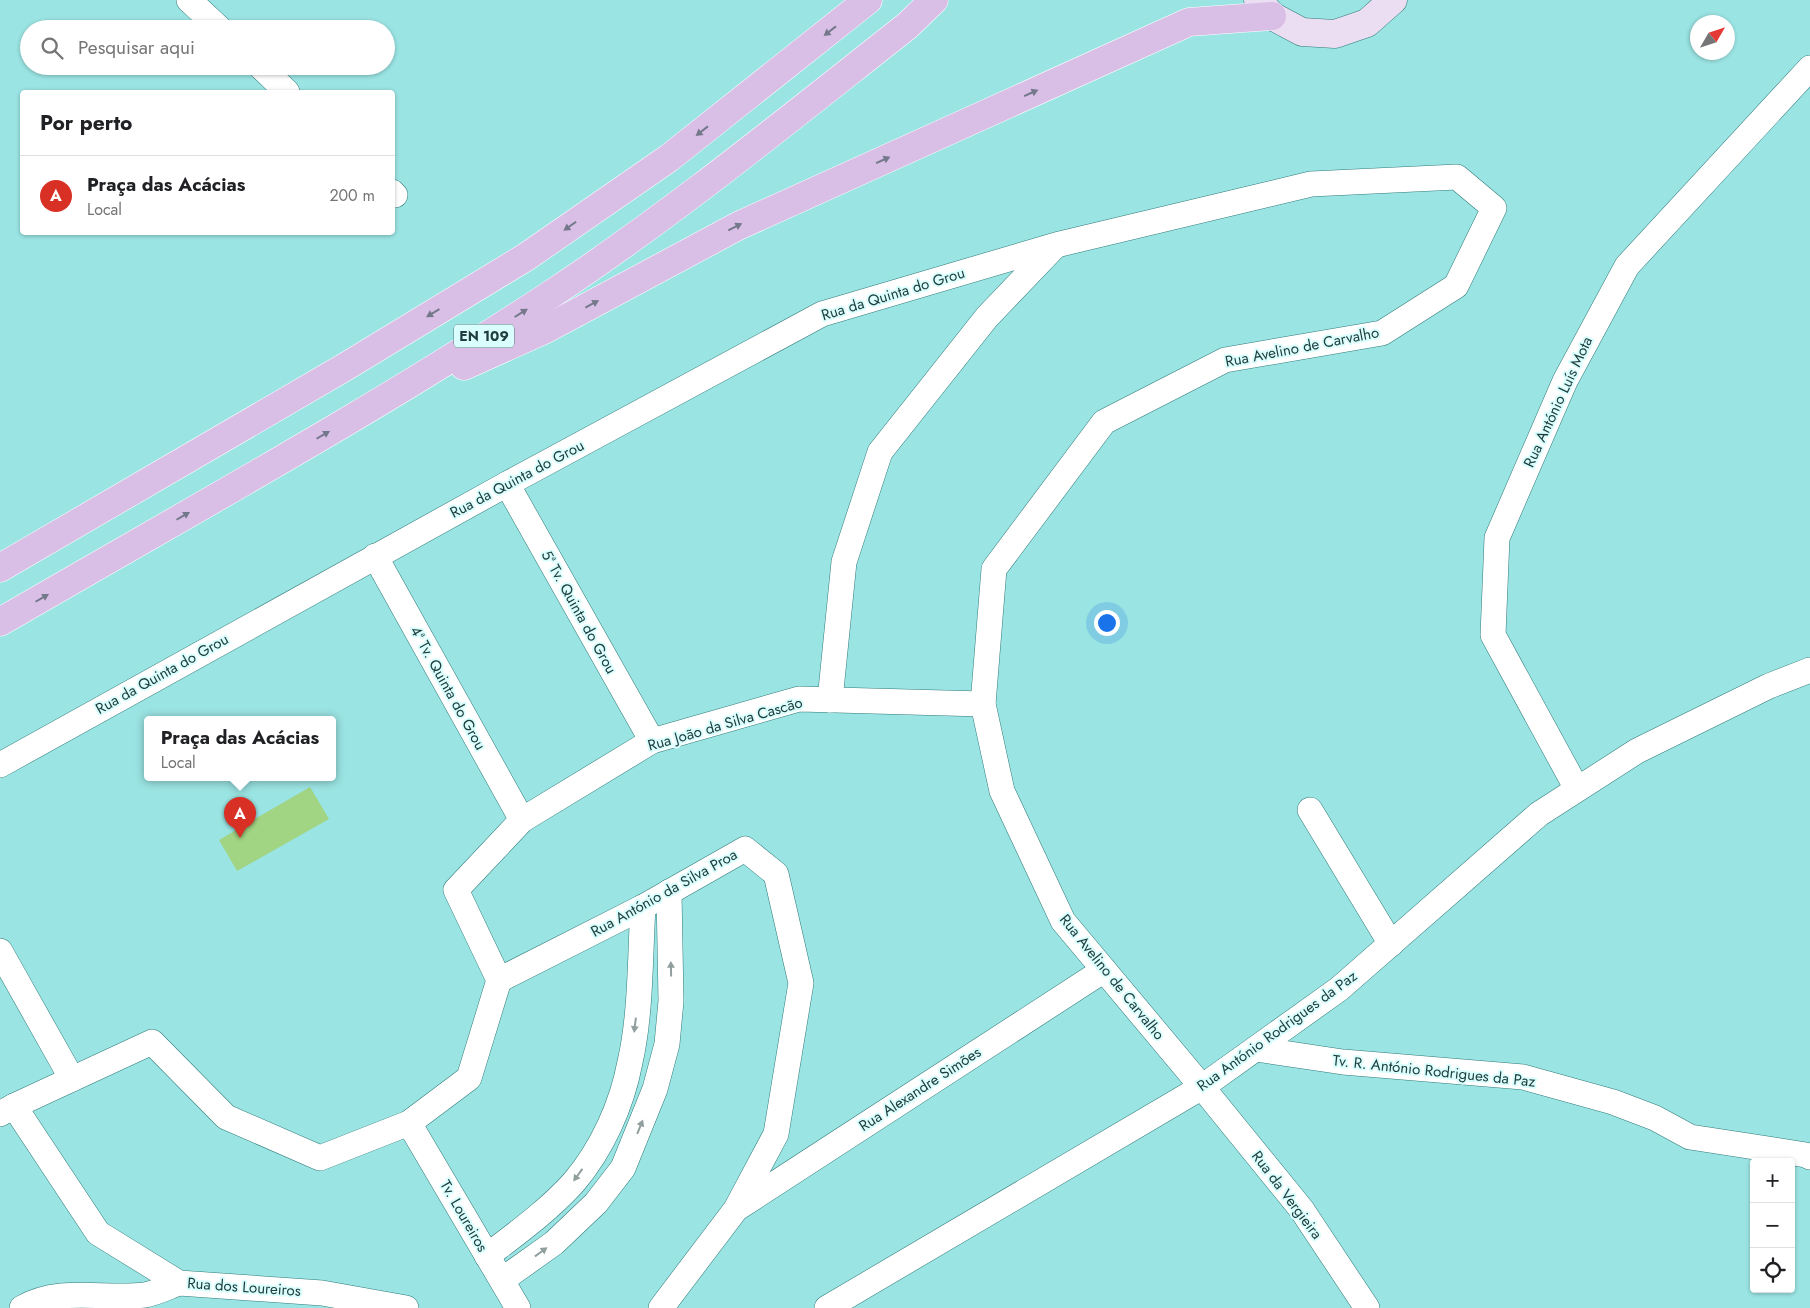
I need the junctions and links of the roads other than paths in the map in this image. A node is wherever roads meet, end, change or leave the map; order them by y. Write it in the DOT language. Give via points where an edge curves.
graph roads {
  1 [pos="189,0"];
  2 [pos="868,0"];
  3 [pos="934,0"];
  4 [pos="1393,0"];
  5 [pos="1265,8"];
  6 [pos="210,20"];
  7 [pos="1810,68"];
  8 [pos="269,75"];
  9 [pos="285,90"];
  10 [pos="1056,245"];
  11 [pos="374,406"];
  12 [pos="507,484"];
  13 [pos="375,556"];
  14 [pos="0,568"];
  15 [pos="0,622"];
  16 [pos="1810,670"];
  17 [pos="830,700"];
  18 [pos="983,704"];
  19 [pos="652,741"];
  20 [pos="0,765"];
  21 [pos="1577,790"];
  22 [pos="1310,810"];
  23 [pos="522,820"];
  24 [pos="670,892"];
  25 [pos="643,907"];
  26 [pos="1391,944"];
  27 [pos="0,951"];
  28 [pos="1104,970"];
  29 [pos="499,980"];
  30 [pos="1256,1049"];
  31 [pos="72,1079"];
  32 [pos="1202,1087"];
  33 [pos="7,1110"];
  34 [pos="409,1123"];
  35 [pos="1810,1157"];
  36 [pos="736,1209"];
  37 [pos="487,1256"];
  38 [pos="502,1280"];
  39 [pos="179,1283"];
  40 [pos="22,1308"];
  41 [pos="406,1308"];
  42 [pos="518,1308"];
  43 [pos="661,1308"];
  44 [pos="827,1308"];
  45 [pos="1367,1308"];
  1 -- 6 [label="street"];
  2 -- 14 [label="main road, EN 109, one-way" via="669,158 526,257 345,367"];
  11 -- 3 [label="main road, EN 109, one-way" via="550,295 698,191 907,26"];
  4 -- 5 [label="main road" via="1367,23 1335,34 1302,32"];
  11 -- 5 [label="main road, one-way" via="546,329 738,226 1189,22"];
  7 -- 21 [label="street, Rua António Luís Mota" via="1627,266 1565,380 1496,538 1492,635"];
  8 -- 9 [label="street"];
  10 -- 12 [label="street, Rua da Quinta do Grou" via="822,314"];
  10 -- 17 [label="street" via="987,317 880,452 844,562"];
  10 -- 18 [label="street, Rua Avelino de Carvalho" via="1311,184 1457,177 1494,208 1456,286 1382,333 1226,360 1104,422 994,569"];
  15 -- 11 [label="main road, EN 109, one-way"];
  12 -- 13 [label="street, Rua da Quinta do Grou"];
  12 -- 19 [label="street, 5ª Tv. Quinta do Grou"];
  13 -- 20 [label="street, Rua da Quinta do Grou"];
  13 -- 23 [label="street, 4ª Tv. Quinta do Grou"];
  16 -- 21 [label="street, Rua António Rodrigues da Paz" via="1769,686 1637,751"];
  17 -- 18 [label="street, Rua João da Silva Cascão"];
  17 -- 19 [label="street, Rua João da Silva Cascão" via="799,699"];
  18 -- 28 [label="street, Rua Avelino de Carvalho" via="1002,791 1063,921"];
  19 -- 23 [label="street, Rua João da Silva Cascão"];
  21 -- 26 [label="street, Rua António Rodrigues da Paz" via="1539,814"];
  22 -- 26 [label="street"];
  23 -- 29 [label="street, Rua João da Silva Cascão" via="456,890"];
  24 -- 25 [label="street, Rua António da Silva Proa"];
  24 -- 36 [label="street, Rua António da Silva Proa" via="745,849 776,874 801,983 776,1134"];
  38 -- 24 [label="street, one-way" via="554,1243 596,1203 624,1168 655,1089 667,1044 671,1001"];
  25 -- 29 [label="street, Rua António da Silva Proa"];
  25 -- 37 [label="street, one-way" via="631,1062 619,1102 599,1146 574,1182 530,1224"];
  26 -- 30 [label="street, Rua António Rodrigues da Paz" via="1339,989"];
  27 -- 31 [label="street"];
  28 -- 32 [label="street, Rua Avelino de Carvalho"];
  28 -- 36 [label="street, Rua Alexandre Simões"];
  29 -- 34 [label="street" via="469,1078"];
  30 -- 32 [label="street, Rua António Rodrigues da Paz"];
  30 -- 35 [label="street, Tv. R. António Rodrigues da Paz" via="1343,1062 1523,1078 1612,1102 1655,1118 1690,1137"];
  31 -- 33 [label="street"];
  31 -- 34 [label="street" via="152,1042 226,1117 320,1158"];
  32 -- 44 [label="street, Rua António Rodrigues da Paz"];
  32 -- 45 [label="street, Rua da Vergieira" via="1302,1210"];
  33 -- 39 [label="street, Rua dos Loureiros" via="98,1234"];
  34 -- 37 [label="street, Tv. Loureiros"];
  36 -- 43 [label="street, Rua António da Silva Proa"];
  37 -- 38 [label="street, Tv. Loureiros"];
  38 -- 42 [label="street, Tv. Loureiros"];
  39 -- 40 [label="street" via="147,1295 68,1294 49,1297"];
  39 -- 41 [label="street, Rua dos Loureiros" via="322,1293"];
}
